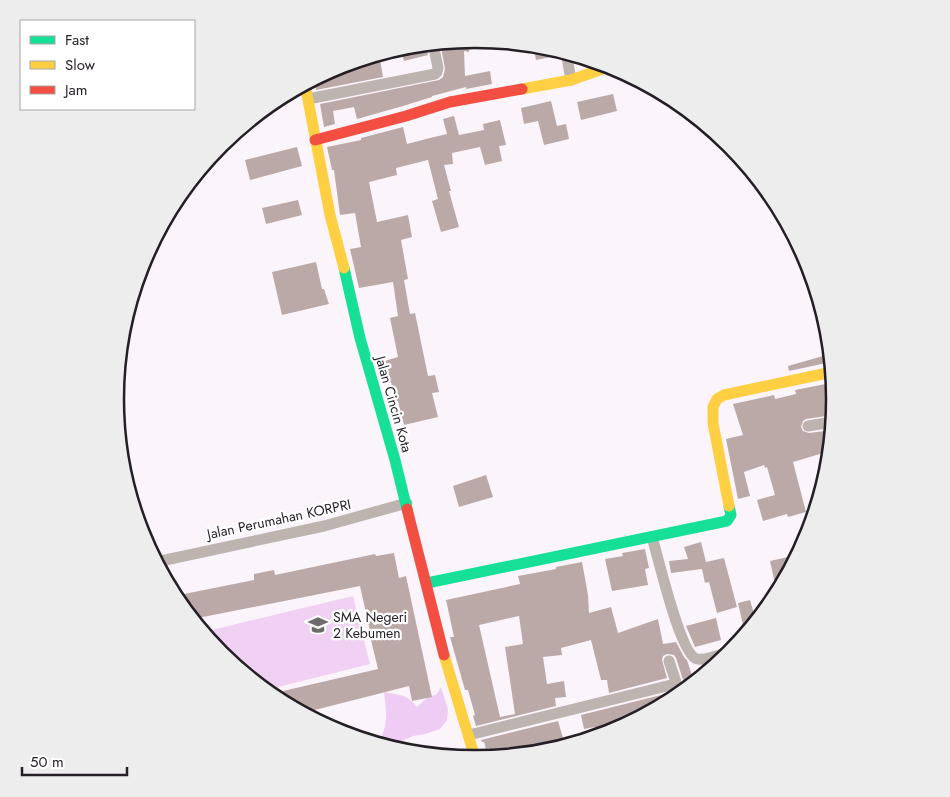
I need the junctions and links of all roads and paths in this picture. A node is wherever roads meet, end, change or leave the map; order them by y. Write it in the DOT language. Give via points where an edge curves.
graph roads {
  1 [pos="434,50"];
  2 [pos="567,59"];
  3 [pos="599,70"];
  4 [pos="571,80"];
  5 [pos="306,91"];
  6 [pos="308,99"];
  7 [pos="315,140"];
  8 [pos="825,374"];
  9 [pos="825,423"];
  10 [pos="808,426"];
  11 [pos="407,503"];
  12 [pos="652,537"];
  13 [pos="164,560"];
  14 [pos="426,583"];
  15 [pos="712,657"];
  16 [pos="669,661"];
  17 [pos="468,735"];
  18 [pos="473,750"];
  1 -- 6 [label="street" via="438,68 435,74"];
  2 -- 4 [label="street"];
  3 -- 4 [label="street"];
  4 -- 7 [label="street" via="450,102"];
  5 -- 6 [label="street, Jalan Cincin Kota"];
  6 -- 7 [label="street, Jalan Cincin Kota"];
  7 -- 11 [label="street, Jalan Cincin Kota" via="360,338"];
  8 -- 12 [label="street" via="717,399 713,407 713,423 731,515 726,521"];
  9 -- 10 [label="street"];
  11 -- 13 [label="street, Jalan Perumahan KORPRI" via="324,526"];
  11 -- 14 [label="street, Jalan Cincin Kota"];
  12 -- 14 [label="street"];
  12 -- 15 [label="street" via="674,618 686,647 698,660"];
  14 -- 17 [label="street, Jalan Cincin Kota" via="446,665"];
  16 -- 17 [label="street" via="675,684"];
  17 -- 18 [label="street, Jalan Cincin Kota"];
}
